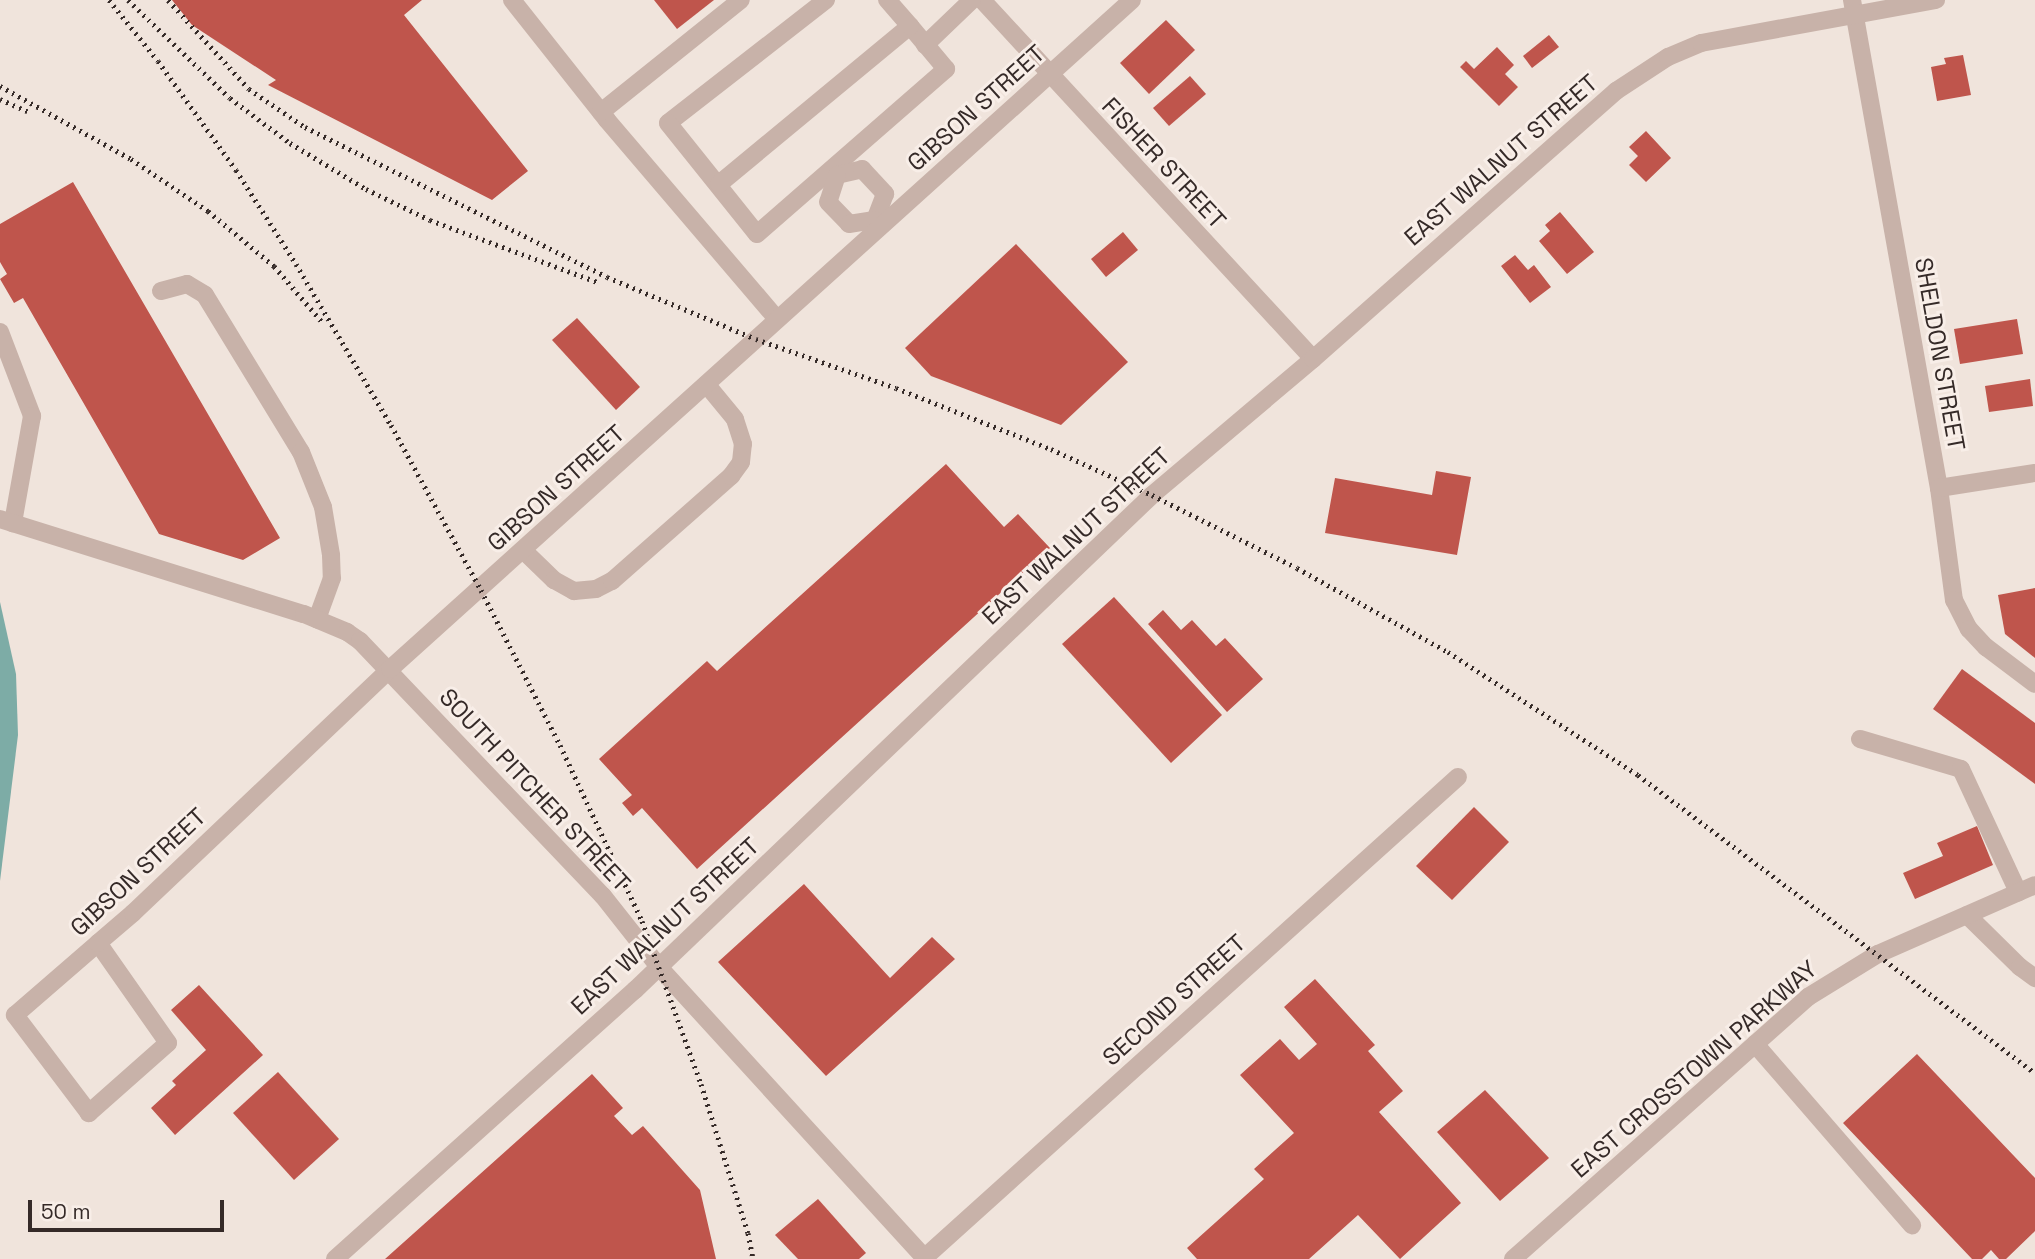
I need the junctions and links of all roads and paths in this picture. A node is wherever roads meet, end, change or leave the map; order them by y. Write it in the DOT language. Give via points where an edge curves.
graph roads {
  1 [pos="512,0"];
  2 [pos="741,0"];
  3 [pos="826,0"];
  4 [pos="887,0"];
  5 [pos="972,0"];
  6 [pos="982,0"];
  7 [pos="1132,0"];
  8 [pos="1936,0"];
  9 [pos="1853,7"];
  10 [pos="910,26"];
  11 [pos="925,44"];
  12 [pos="1049,76"];
  13 [pos="601,112"];
  14 [pos="834,172"];
  15 [pos="719,184"];
  16 [pos="878,223"];
  17 [pos="161,291"];
  18 [pos="777,319"];
  19 [pos="0,332"];
  20 [pos="1313,359"];
  21 [pos="706,384"];
  22 [pos="2035,473"];
  23 [pos="1939,488"];
  24 [pos="6,521"];
  25 [pos="524,551"];
  26 [pos="317,619"];
  27 [pos="390,669"];
  28 [pos="2035,684"];
  29 [pos="1860,739"];
  30 [pos="1458,777"];
  31 [pos="2035,885"];
  32 [pos="2018,892"];
  33 [pos="1967,915"];
  34 [pos="98,943"];
  35 [pos="659,967"];
  36 [pos="2035,978"];
  37 [pos="1755,1044"];
  38 [pos="1912,1225"];
  39 [pos="924,1258"];
  40 [pos="335,1259"];
  41 [pos="1513,1259"];
  1 -- 13 [label="street"];
  2 -- 13 [label="street"];
  3 -- 15 [label="street" via="668,123"];
  4 -- 10 [label="street"];
  5 -- 11 [label="street"];
  6 -- 12 [label="street, FISHER STREET"];
  7 -- 12 [label="street, GIBSON STREET"];
  8 -- 9 [label="street, EAST WALNUT STREET"];
  9 -- 20 [label="street, EAST WALNUT STREET" via="1701,43 1644,71"];
  9 -- 23 [label="street, SHELDON STREET"];
  10 -- 11 [label="street"];
  10 -- 15 [label="street"];
  11 -- 14 [label="street" via="946,69"];
  12 -- 16 [label="street, GIBSON STREET"];
  12 -- 20 [label="street, FISHER STREET"];
  13 -- 18 [label="street"];
  14 -- 15 [label="street" via="757,234"];
  14 -- 16 [label="street" via="828,202 849,224"];
  14 -- 16 [label="street" via="862,169 885,194"];
  16 -- 18 [label="street, GIBSON STREET"];
  17 -- 26 [label="street" via="187,284 205,295 301,452 323,507 331,555 332,578"];
  18 -- 21 [label="street, GIBSON STREET"];
  19 -- 24 [label="street" via="32,416"];
  20 -- 35 [label="street, EAST WALNUT STREET" via="1152,495"];
  21 -- 25 [label="street, GIBSON STREET"];
  21 -- 25 [label="street" via="735,419 743,444 741,462 731,476 612,581 596,589 574,591 554,580"];
  22 -- 23 [label="street"];
  23 -- 28 [label="street, SHELDON STREET" via="1954,600 1969,629 1986,647"];
  24 -- 26 [label="street, SOUTH PITCHER STREET"];
  25 -- 27 [label="street, GIBSON STREET"];
  26 -- 27 [label="street, SOUTH PITCHER STREET" via="347,632"];
  27 -- 34 [label="street, GIBSON STREET"];
  27 -- 35 [label="street, SOUTH PITCHER STREET" via="603,896"];
  29 -- 32 [label="street" via="1961,769"];
  30 -- 39 [label="street, SECOND STREET"];
  31 -- 32 [label="street, EAST CROSSTOWN PARKWAY"];
  32 -- 33 [label="street, EAST CROSSTOWN PARKWAY"];
  33 -- 36 [label="street"];
  33 -- 37 [label="street, EAST CROSSTOWN PARKWAY" via="1836,978 1808,996"];
  34 -- 34 [label="street, GIBSON STREET" via="15,1015 89,1113 168,1043"];
  35 -- 39 [label="street, SOUTH PITCHER STREET"];
  35 -- 40 [label="street, EAST WALNUT STREET"];
  37 -- 38 [label="street"];
  37 -- 41 [label="street, EAST CROSSTOWN PARKWAY"];
}
